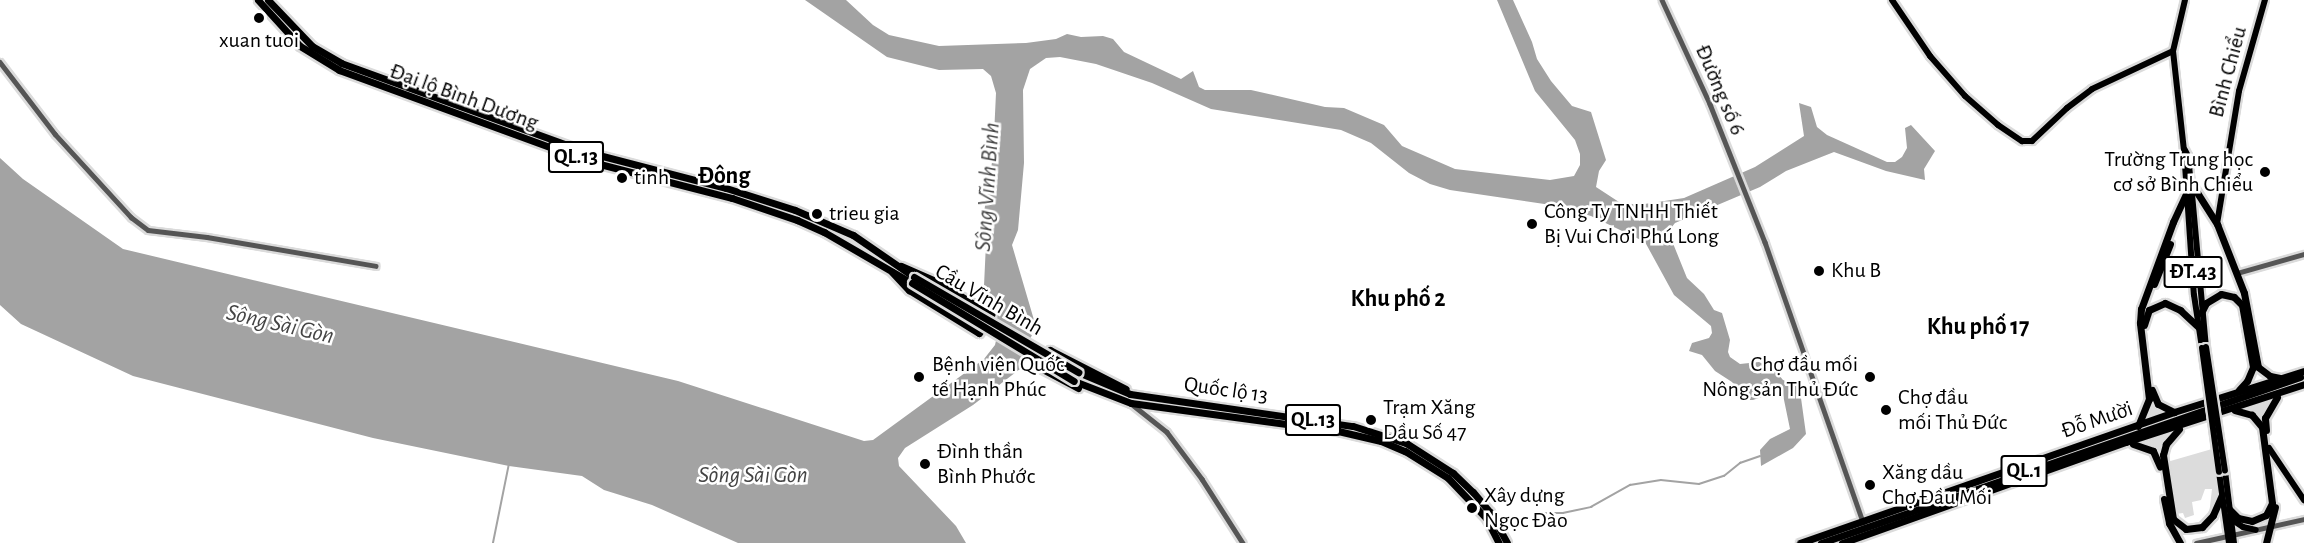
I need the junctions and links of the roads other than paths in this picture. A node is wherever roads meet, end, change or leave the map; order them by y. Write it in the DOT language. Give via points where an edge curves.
graph roads {
  1 [pos="258,0"];
  2 [pos="268,0"];
  3 [pos="1662,0"];
  4 [pos="1892,0"];
  5 [pos="2185,0"];
  6 [pos="2265,0"];
  7 [pos="2173,51"];
  8 [pos="0,62"];
  9 [pos="438,103"];
  10 [pos="2189,187"];
  11 [pos="2203,203"];
  12 [pos="2193,205"];
  13 [pos="2219,208"];
  14 [pos="2208,211"];
  15 [pos="2217,224"];
  16 [pos="2304,255"];
  17 [pos="376,266"];
  18 [pos="899,266"];
  19 [pos="891,270"];
  20 [pos="2237,274"];
  21 [pos="913,280"];
  22 [pos="2242,305"];
  23 [pos="2201,313"];
  24 [pos="2146,315"];
  25 [pos="2198,327"];
  26 [pos="2144,345"];
  27 [pos="2204,348"];
  28 [pos="2304,371"];
  29 [pos="1078,372"];
  30 [pos="2304,375"];
  31 [pos="2280,378"];
  32 [pos="1074,381"];
  33 [pos="2288,381"];
  34 [pos="2304,386"];
  35 [pos="2238,391"];
  36 [pos="1130,394"];
  37 [pos="2277,397"];
  38 [pos="1127,402"];
  39 [pos="2228,402"];
  40 [pos="2235,410"];
  41 [pos="2174,412"];
  42 [pos="2185,416"];
  43 [pos="2138,426"];
  44 [pos="2179,429"];
  45 [pos="2133,444"];
  46 [pos="2269,448"];
  47 [pos="2222,472"];
  48 [pos="2222,495"];
  49 [pos="2304,500"];
  50 [pos="2229,509"];
  51 [pos="2231,519"];
  52 [pos="2304,519"];
  53 [pos="1864,524"];
  54 [pos="2271,526"];
  55 [pos="2256,530"];
  56 [pos="2230,538"];
  57 [pos="1243,543"];
  58 [pos="1499,543"];
  59 [pos="1507,543"];
  60 [pos="1800,543"];
  61 [pos="1821,543"];
  62 [pos="1842,543"];
  63 [pos="1852,543"];
  64 [pos="2180,543"];
  65 [pos="2196,543"];
  66 [pos="2235,543"];
  67 [pos="2266,543"];
  1 -- 9 [label="highway, Đại lộ Bình Dương / QL.13" via="315,57 355,77"];
  2 -- 9 [label="highway, Đại lộ Bình Dương / QL.13" via="312,46 330,58"];
  3 -- 53 [label="street, Đường số 6" via="1737,172"];
  4 -- 7 [label="main road" via="1930,56 1965,96 2022,141 2032,141 2092,89"];
  5 -- 7 [label="main road, ĐT.43"];
  6 -- 13 [label="main road, Bình Chiểu" via="2239,91"];
  7 -- 10 [label="main road, ĐT.43"];
  8 -- 17 [label="street" via="55,134 131,217 148,230"];
  9 -- 18 [label="highway, Đại lộ Bình Dương / QL.13" via="594,154 795,210 853,235"];
  9 -- 19 [label="highway, Đại lộ Bình Dương / QL.13" via="596,164 725,196 797,220"];
  10 -- 11 [label="highway, ĐT.43"];
  10 -- 12 [label="main road, ĐT.43"];
  10 -- 24 [label="highway"];
  10 -- 25 [label="main road, ĐT.43"];
  10 -- 26 [label="highway" via="2142,309"];
  11 -- 12 [label="highway" via="2198,200"];
  11 -- 14 [label="highway, ĐT.43"];
  12 -- 23 [label="main road, ĐT.43"];
  13 -- 14 [label="main road"];
  13 -- 15 [label="main road, Bình Chiểu"];
  14 -- 15 [label="highway, ĐT.43"];
  15 -- 20 [label="highway, ĐT.43"];
  16 -- 20 [label="street"];
  18 -- 19 [label="highway" via="940,283 991,315 979,333 909,290"];
  18 -- 21 [label="highway, Đại lộ Bình Dương / QL.13"];
  19 -- 21 [label="highway, Đại lộ Bình Dương / QL.13"];
  20 -- 22 [label="highway"];
  20 -- 31 [label="highway" via="2249,310 2258,367"];
  21 -- 29 [label="highway, Cầu Vĩnh Bình / QL.13, bridge"];
  21 -- 32 [label="highway, Cầu Vĩnh Bình / QL.13, bridge"];
  22 -- 23 [label="highway" via="2234,297 2221,294 2206,303"];
  22 -- 35 [label="highway" via="2253,367"];
  23 -- 27 [label="main road, ĐT.43"];
  24 -- 25 [label="highway" via="2156,305 2169,304"];
  24 -- 26 [label="highway"];
  25 -- 27 [label="main road, ĐT.43"];
  26 -- 41 [label="highway" via="2155,399"];
  26 -- 43 [label="highway" via="2150,399"];
  27 -- 47 [label="main road, bridge"];
  28 -- 31 [label="highway, Đỗ Mười / QL.1"];
  29 -- 36 [label="highway, Quốc lộ 13 / QL.13"];
  30 -- 33 [label="highway, Đỗ Mười / QL.1"];
  31 -- 33 [label="highway"];
  31 -- 35 [label="highway, Đỗ Mười / QL.1"];
  32 -- 38 [label="highway, Quốc lộ 13 / QL.13"];
  33 -- 39 [label="highway, Đỗ Mười / QL.1"];
  34 -- 37 [label="highway, Đỗ Mười / QL.1"];
  34 -- 62 [label="highway, Đỗ Mười / QL.1" via="2126,442"];
  35 -- 39 [label="highway"];
  35 -- 41 [label="highway, Đỗ Mười / QL.1"];
  36 -- 38 [label="highway" via="1050,350 1041,366 1087,393"];
  36 -- 59 [label="highway, Quốc lộ 13 / QL.13" via="1353,426 1406,443 1453,473 1473,492 1490,512"];
  37 -- 40 [label="highway, Đỗ Mười / QL.1"];
  37 -- 46 [label="highway" via="2265,418"];
  38 -- 57 [label="street" via="1167,432"];
  38 -- 58 [label="highway, Quốc lộ 13 / QL.13" via="1338,431 1381,441 1448,478 1486,518"];
  39 -- 42 [label="highway, Đỗ Mười / QL.1"];
  40 -- 44 [label="highway, Đỗ Mười / QL.1"];
  40 -- 50 [label="highway" via="2252,415 2262,427 2272,503 2266,515 2253,521 2238,518"];
  41 -- 42 [label="highway"];
  41 -- 43 [label="highway, Đỗ Mười / QL.1"];
  42 -- 53 [label="highway, Đỗ Mười / QL.1"];
  43 -- 53 [label="highway, Đỗ Mười / QL.1"];
  44 -- 45 [label="highway, Đỗ Mười / QL.1"];
  44 -- 48 [label="highway" via="2166,444 2163,455 2173,519 2186,529 2202,527"];
  45 -- 63 [label="highway, Đỗ Mười / QL.1"];
  45 -- 64 [label="highway" via="2157,455 2166,510"];
  46 -- 49 [label="main road"];
  46 -- 54 [label="highway" via="2276,500"];
  47 -- 48 [label="main road"];
  47 -- 50 [label="main road"];
  48 -- 56 [label="main road"];
  50 -- 51 [label="main road"];
  51 -- 55 [label="main road"];
  51 -- 56 [label="main road"];
  52 -- 54 [label="street"];
  53 -- 60 [label="highway, Đỗ Mười / QL.1"];
  53 -- 61 [label="highway, Đỗ Mười / QL.1"];
  54 -- 55 [label="street"];
  54 -- 67 [label="highway"];
  55 -- 56 [label="street"];
  56 -- 65 [label="street"];
  56 -- 66 [label="main road"];
}
